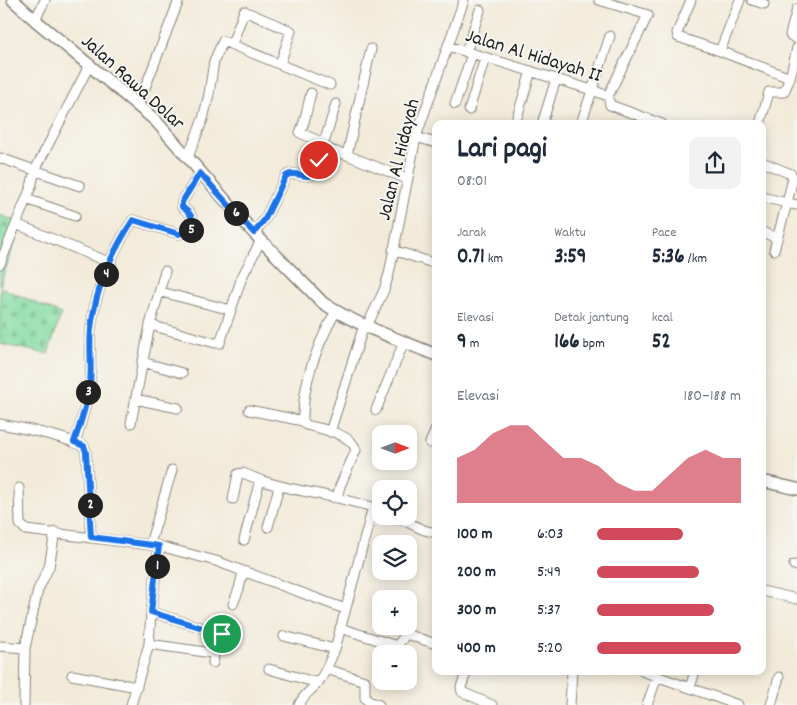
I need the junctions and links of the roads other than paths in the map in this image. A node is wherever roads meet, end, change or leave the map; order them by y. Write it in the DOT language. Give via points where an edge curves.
graph roads {
  1 [pos="12,0"];
  2 [pos="45,0"];
  3 [pos="179,0"];
  4 [pos="464,0"];
  5 [pos="598,0"];
  6 [pos="691,0"];
  7 [pos="740,0"];
  8 [pos="752,0"];
  9 [pos="764,4"];
  10 [pos="797,9"];
  11 [pos="480,10"];
  12 [pos="34,20"];
  13 [pos="610,36"];
  14 [pos="797,39"];
  15 [pos="232,44"];
  16 [pos="448,46"];
  17 [pos="797,48"];
  18 [pos="371,49"];
  19 [pos="720,51"];
  20 [pos="469,53"];
  21 [pos="485,58"];
  22 [pos="90,64"];
  23 [pos="280,64"];
  24 [pos="531,71"];
  25 [pos="790,78"];
  26 [pos="556,79"];
  27 [pos="330,85"];
  28 [pos="592,90"];
  29 [pos="310,93"];
  30 [pos="608,96"];
  31 [pos="336,104"];
  32 [pos="455,104"];
  33 [pos="138,106"];
  34 [pos="469,110"];
  35 [pos="516,120"];
  36 [pos="543,120"];
  37 [pos="582,120"];
  38 [pos="650,120"];
  39 [pos="761,120"];
  40 [pos="416,137"];
  41 [pos="432,143"];
  42 [pos="324,145"];
  43 [pos="347,155"];
  44 [pos="0,158"];
  45 [pos="188,158"];
  46 [pos="766,164"];
  47 [pos="36,170"];
  48 [pos="200,173"];
  49 [pos="407,179"];
  50 [pos="80,186"];
  51 [pos="766,198"];
  52 [pos="26,199"];
  53 [pos="787,203"];
  54 [pos="797,205"];
  55 [pos="75,216"];
  56 [pos="16,224"];
  57 [pos="766,234"];
  58 [pos="258,237"];
  59 [pos="777,238"];
  60 [pos="393,250"];
  61 [pos="774,250"];
  62 [pos="111,263"];
  63 [pos="432,263"];
  64 [pos="0,264"];
  65 [pos="165,271"];
  66 [pos="161,292"];
  67 [pos="232,310"];
  68 [pos="336,311"];
  69 [pos="365,325"];
  70 [pos="150,326"];
  71 [pos="404,342"];
  72 [pos="432,353"];
  73 [pos="142,362"];
  74 [pos="182,373"];
  75 [pos="135,400"];
  76 [pos="178,408"];
  77 [pos="249,410"];
  78 [pos="376,410"];
  79 [pos="303,422"];
  80 [pos="131,423"];
  81 [pos="0,424"];
  82 [pos="330,432"];
  83 [pos="432,438"];
  84 [pos="74,442"];
  85 [pos="430,443"];
  86 [pos="172,470"];
  87 [pos="260,480"];
  88 [pos="766,484"];
  89 [pos="279,487"];
  90 [pos="19,488"];
  91 [pos="797,489"];
  92 [pos="337,498"];
  93 [pos="233,499"];
  94 [pos="372,508"];
  95 [pos="372,525"];
  96 [pos="413,525"];
  97 [pos="268,527"];
  98 [pos="55,532"];
  99 [pos="432,532"];
  100 [pos="91,537"];
  101 [pos="244,540"];
  102 [pos="150,544"];
  103 [pos="159,546"];
  104 [pos="243,571"];
  105 [pos="766,592"];
  106 [pos="797,599"];
  107 [pos="233,604"];
  108 [pos="345,609"];
  109 [pos="151,612"];
  110 [pos="340,628"];
  111 [pos="222,634"];
  112 [pos="284,636"];
  113 [pos="432,643"];
  114 [pos="149,644"];
  115 [pos="0,646"];
  116 [pos="25,648"];
  117 [pos="335,649"];
  118 [pos="213,663"];
  119 [pos="268,669"];
  120 [pos="326,669"];
  121 [pos="72,675"];
  122 [pos="466,675"];
  123 [pos="572,675"];
  124 [pos="652,675"];
  125 [pos="694,675"];
  126 [pos="657,677"];
  127 [pos="779,677"];
  128 [pos="318,683"];
  129 [pos="137,687"];
  130 [pos="690,688"];
  131 [pos="488,704"];
  132 [pos="24,705"];
  133 [pos="131,705"];
  134 [pos="298,705"];
  135 [pos="379,705"];
  136 [pos="570,705"];
  137 [pos="647,705"];
  138 [pos="738,705"];
  139 [pos="772,705"];
  1 -- 12 [label="street, Jalan Rawa Dolar"];
  2 -- 12 [label="street"];
  3 -- 33 [label="street"];
  4 -- 16 [label="street, Jalan Al Hidayah"];
  5 -- 30 [label="street" via="648,15"];
  6 -- 19 [label="street" via="676,35"];
  7 -- 19 [label="street"];
  8 -- 9 [label="street"];
  10 -- 14 [label="street" via="790,35"];
  11 -- 20 [label="street"];
  12 -- 22 [label="street, Jalan Rawa Dolar"];
  13 -- 28 [label="street"];
  15 -- 23 [label="street"];
  15 -- 23 [label="street" via="244,11 291,31"];
  15 -- 45 [label="street" via="223,41 214,61 203,119"];
  16 -- 20 [label="street, Jalan Al Hidayah II"];
  16 -- 40 [label="street, Jalan Al Hidayah"];
  17 -- 25 [label="street"];
  18 -- 43 [label="street"];
  19 -- 25 [label="street"];
  20 -- 21 [label="street, Jalan Al Hidayah II"];
  20 -- 32 [label="street"];
  21 -- 24 [label="street, Jalan Al Hidayah II"];
  21 -- 34 [label="street"];
  22 -- 33 [label="street, Jalan Rawa Dolar"];
  22 -- 47 [label="street"];
  23 -- 27 [label="street"];
  24 -- 26 [label="street, Jalan Al Hidayah II"];
  24 -- 35 [label="street"];
  25 -- 39 [label="street" via="784,92 769,92"];
  26 -- 28 [label="street, Jalan Al Hidayah II"];
  26 -- 36 [label="street"];
  28 -- 30 [label="street, Jalan Al Hidayah II"];
  28 -- 37 [label="street"];
  29 -- 42 [label="street" via="300,132"];
  30 -- 38 [label="street" via="611,107"];
  31 -- 42 [label="street"];
  33 -- 45 [label="street, Jalan Rawa Dolar" via="156,120"];
  40 -- 41 [label="street"];
  40 -- 49 [label="street, Jalan Al Hidayah"];
  42 -- 43 [label="street"];
  42 -- 58 [label="street" via="312,175 286,176"];
  43 -- 49 [label="street"];
  44 -- 47 [label="street"];
  45 -- 48 [label="street, Jalan Rawa Dolar"];
  46 -- 53 [label="street" via="791,174 793,178"];
  47 -- 50 [label="street"];
  47 -- 52 [label="street"];
  48 -- 58 [label="street, Jalan Rawa Dolar"];
  48 -- 62 [label="street" via="182,202 182,207 192,217 190,230 179,234 133,220 117,245"];
  49 -- 60 [label="street, Jalan Al Hidayah"];
  51 -- 53 [label="street"];
  52 -- 55 [label="street"];
  52 -- 56 [label="street"];
  53 -- 54 [label="street"];
  53 -- 59 [label="street"];
  56 -- 62 [label="street"];
  56 -- 64 [label="street"];
  57 -- 59 [label="street"];
  58 -- 67 [label="street"];
  58 -- 68 [label="street, Jalan Rawa Dolar" via="311,292"];
  59 -- 61 [label="street"];
  60 -- 63 [label="street"];
  60 -- 69 [label="street, Jalan Al Hidayah" via="384,290"];
  62 -- 84 [label="street" via="98,292 91,329 90,383"];
  65 -- 66 [label="street"];
  66 -- 67 [label="street"];
  66 -- 70 [label="street"];
  67 -- 70 [label="street" via="219,343"];
  68 -- 69 [label="street, Jalan Rawa Dolar"];
  68 -- 79 [label="street" via="312,364 302,407"];
  69 -- 71 [label="street, Jalan Rawa Dolar"];
  69 -- 82 [label="street, Jalan Al Hidayah"];
  70 -- 73 [label="street"];
  71 -- 72 [label="street, Jalan Rawa Dolar"];
  71 -- 78 [label="street"];
  73 -- 74 [label="street"];
  73 -- 75 [label="street"];
  75 -- 76 [label="street"];
  75 -- 80 [label="street"];
  77 -- 79 [label="street"];
  79 -- 82 [label="street"];
  81 -- 84 [label="street"];
  82 -- 92 [label="street" via="356,447"];
  83 -- 85 [label="street"];
  84 -- 100 [label="street" via="84,446 86,452"];
  86 -- 102 [label="street"];
  87 -- 89 [label="street"];
  87 -- 93 [label="street" via="238,474"];
  87 -- 101 [label="street"];
  88 -- 91 [label="street"];
  89 -- 92 [label="street"];
  89 -- 97 [label="street"];
  90 -- 98 [label="street" via="21,526 26,530"];
  92 -- 94 [label="street"];
  95 -- 108 [label="street"];
  96 -- 99 [label="street"];
  98 -- 100 [label="street"];
  98 -- 116 [label="street"];
  100 -- 102 [label="street"];
  102 -- 103 [label="street"];
  103 -- 104 [label="street"];
  103 -- 109 [label="street"];
  104 -- 107 [label="street"];
  104 -- 108 [label="street"];
  105 -- 106 [label="street"];
  108 -- 110 [label="street"];
  109 -- 111 [label="street"];
  109 -- 114 [label="street"];
  110 -- 113 [label="street" via="397,646 406,634"];
  110 -- 117 [label="street"];
  112 -- 117 [label="street"];
  114 -- 118 [label="street" via="212,653"];
  114 -- 129 [label="street"];
  115 -- 116 [label="street"];
  116 -- 132 [label="street"];
  117 -- 120 [label="street"];
  119 -- 128 [label="street"];
  120 -- 128 [label="street"];
  120 -- 135 [label="street" via="365,681 365,698"];
  121 -- 129 [label="street"];
  122 -- 131 [label="street" via="462,692"];
  123 -- 136 [label="street"];
  124 -- 126 [label="street"];
  125 -- 130 [label="street"];
  126 -- 130 [label="street"];
  126 -- 137 [label="street"];
  127 -- 139 [label="street"];
  128 -- 134 [label="street"];
  129 -- 133 [label="street"];
  130 -- 138 [label="street"];
}
